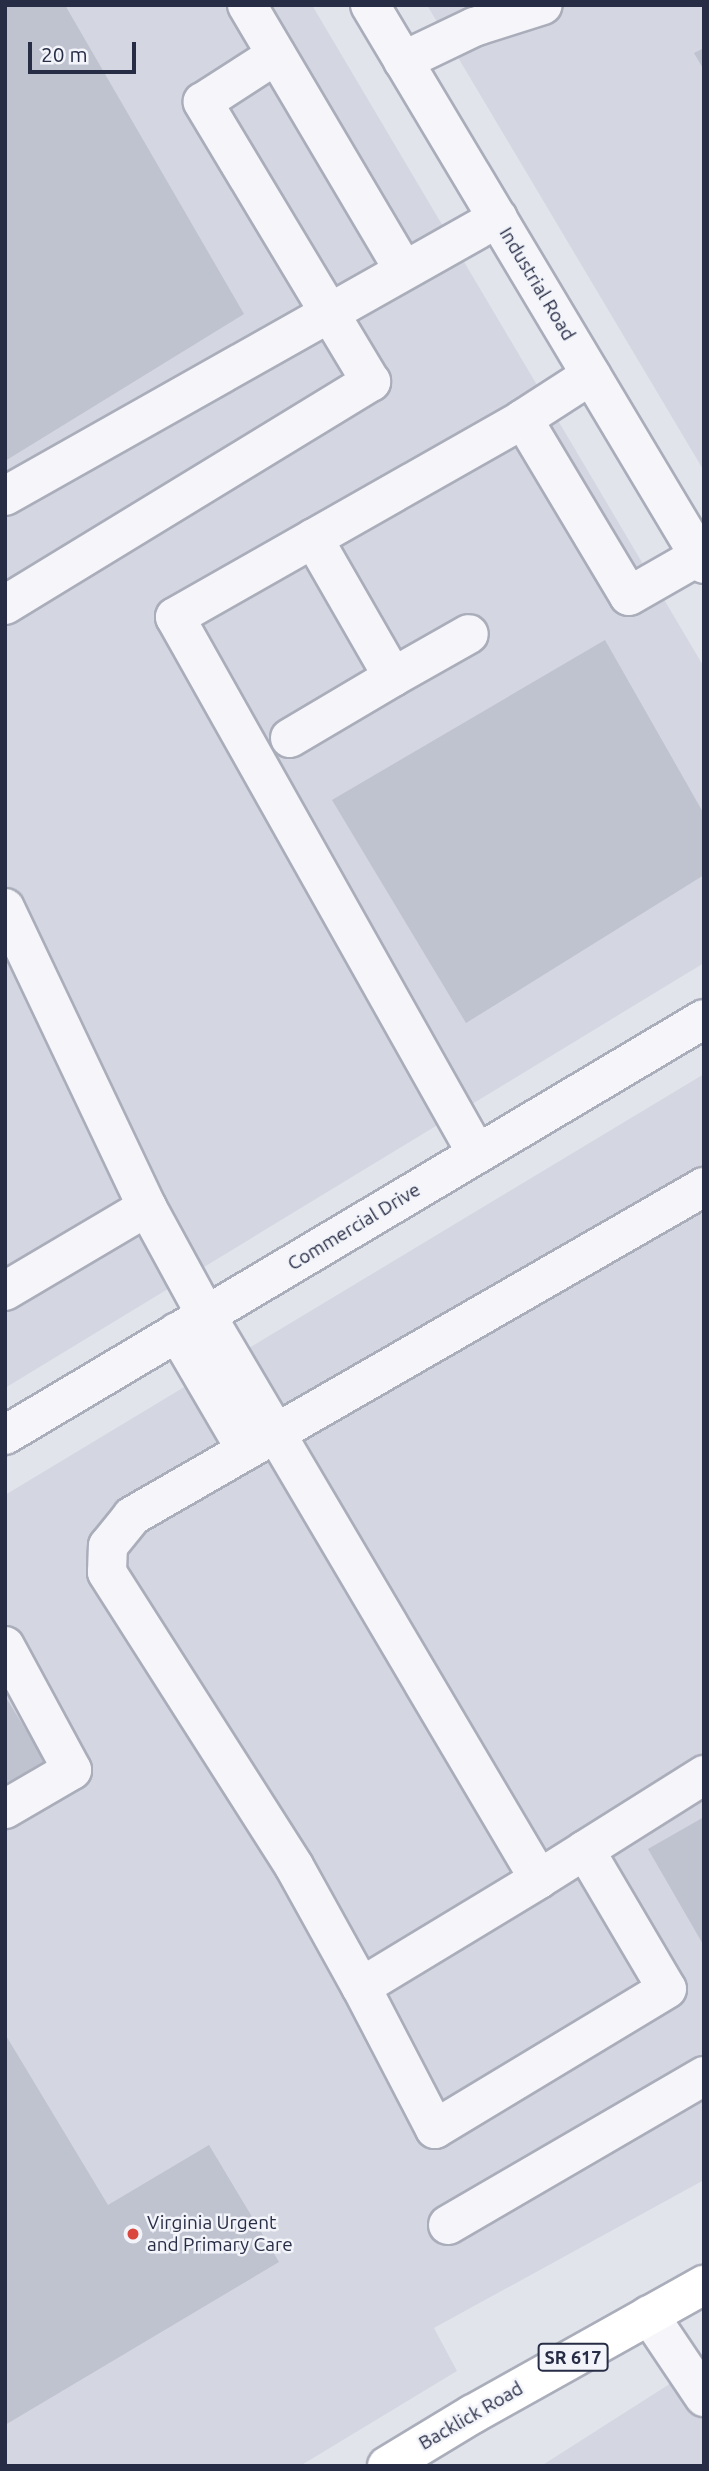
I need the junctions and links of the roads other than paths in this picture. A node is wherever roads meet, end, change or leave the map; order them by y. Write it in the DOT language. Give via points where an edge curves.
graph roads {
  1 [pos="247,5"];
  2 [pos="370,5"];
  3 [pos="543,5"];
  4 [pos="276,55"];
  5 [pos="403,61"];
  6 [pos="498,218"];
  7 [pos="404,270"];
  8 [pos="330,311"];
  9 [pos="591,375"];
  10 [pos="523,419"];
  11 [pos="5,496"];
  12 [pos="313,538"];
  13 [pos="701,560"];
  14 [pos="5,605"];
  15 [pos="469,635"];
  16 [pos="393,677"];
  17 [pos="290,738"];
  18 [pos="5,908"];
  19 [pos="704,1019"];
  20 [pos="477,1154"];
  21 [pos="704,1186"];
  22 [pos="147,1207"];
  23 [pos="5,1291"];
  24 [pos="192,1323"];
  25 [pos="5,1435"];
  26 [pos="262,1441"];
  27 [pos="5,1646"];
  28 [pos="704,1775"];
  29 [pos="5,1809"];
  30 [pos="585,1850"];
  31 [pos="539,1879"];
  32 [pos="361,1987"];
  33 [pos="704,2076"];
  34 [pos="448,2225"];
  35 [pos="704,2285"];
  36 [pos="649,2315"];
  37 [pos="704,2397"];
  38 [pos="473,2414"];
  39 [pos="387,2466"];
  40 [pos="436,2466"];
  1 -- 4 [label="street"];
  2 -- 5 [label="street, Industrial Road"];
  3 -- 5 [label="street" via="474,27"];
  4 -- 7 [label="street"];
  4 -- 8 [label="street" via="203,102"];
  5 -- 6 [label="street, Industrial Road"];
  6 -- 7 [label="street"];
  6 -- 9 [label="street, Industrial Road"];
  7 -- 8 [label="street"];
  8 -- 11 [label="street"];
  8 -- 14 [label="street" via="371,382"];
  9 -- 10 [label="street"];
  9 -- 13 [label="street, Industrial Road"];
  10 -- 12 [label="street"];
  10 -- 13 [label="street" via="629,596"];
  12 -- 16 [label="street"];
  12 -- 20 [label="street" via="174,617"];
  15 -- 16 [label="street"];
  16 -- 17 [label="street"];
  18 -- 22 [label="street"];
  19 -- 20 [label="street, Commercial Drive"];
  20 -- 24 [label="street, Commercial Drive"];
  21 -- 26 [label="street"];
  22 -- 23 [label="street"];
  22 -- 24 [label="street"];
  24 -- 25 [label="street, Commercial Drive"];
  24 -- 26 [label="street"];
  26 -- 31 [label="street"];
  26 -- 32 [label="street" via="132,1516 108,1546 107,1572 294,1866"];
  27 -- 29 [label="street" via="72,1770"];
  28 -- 30 [label="street"];
  30 -- 31 [label="street"];
  30 -- 32 [label="street" via="667,1989 435,2129"];
  31 -- 32 [label="street"];
  33 -- 34 [label="street"];
  35 -- 36 [label="main road, Backlick Road / SR 617"];
  36 -- 37 [label="street"];
  36 -- 38 [label="main road, Backlick Road / SR 617"];
  38 -- 39 [label="main road, Backlick Road / SR 617"];
  38 -- 40 [label="main road"];
}
